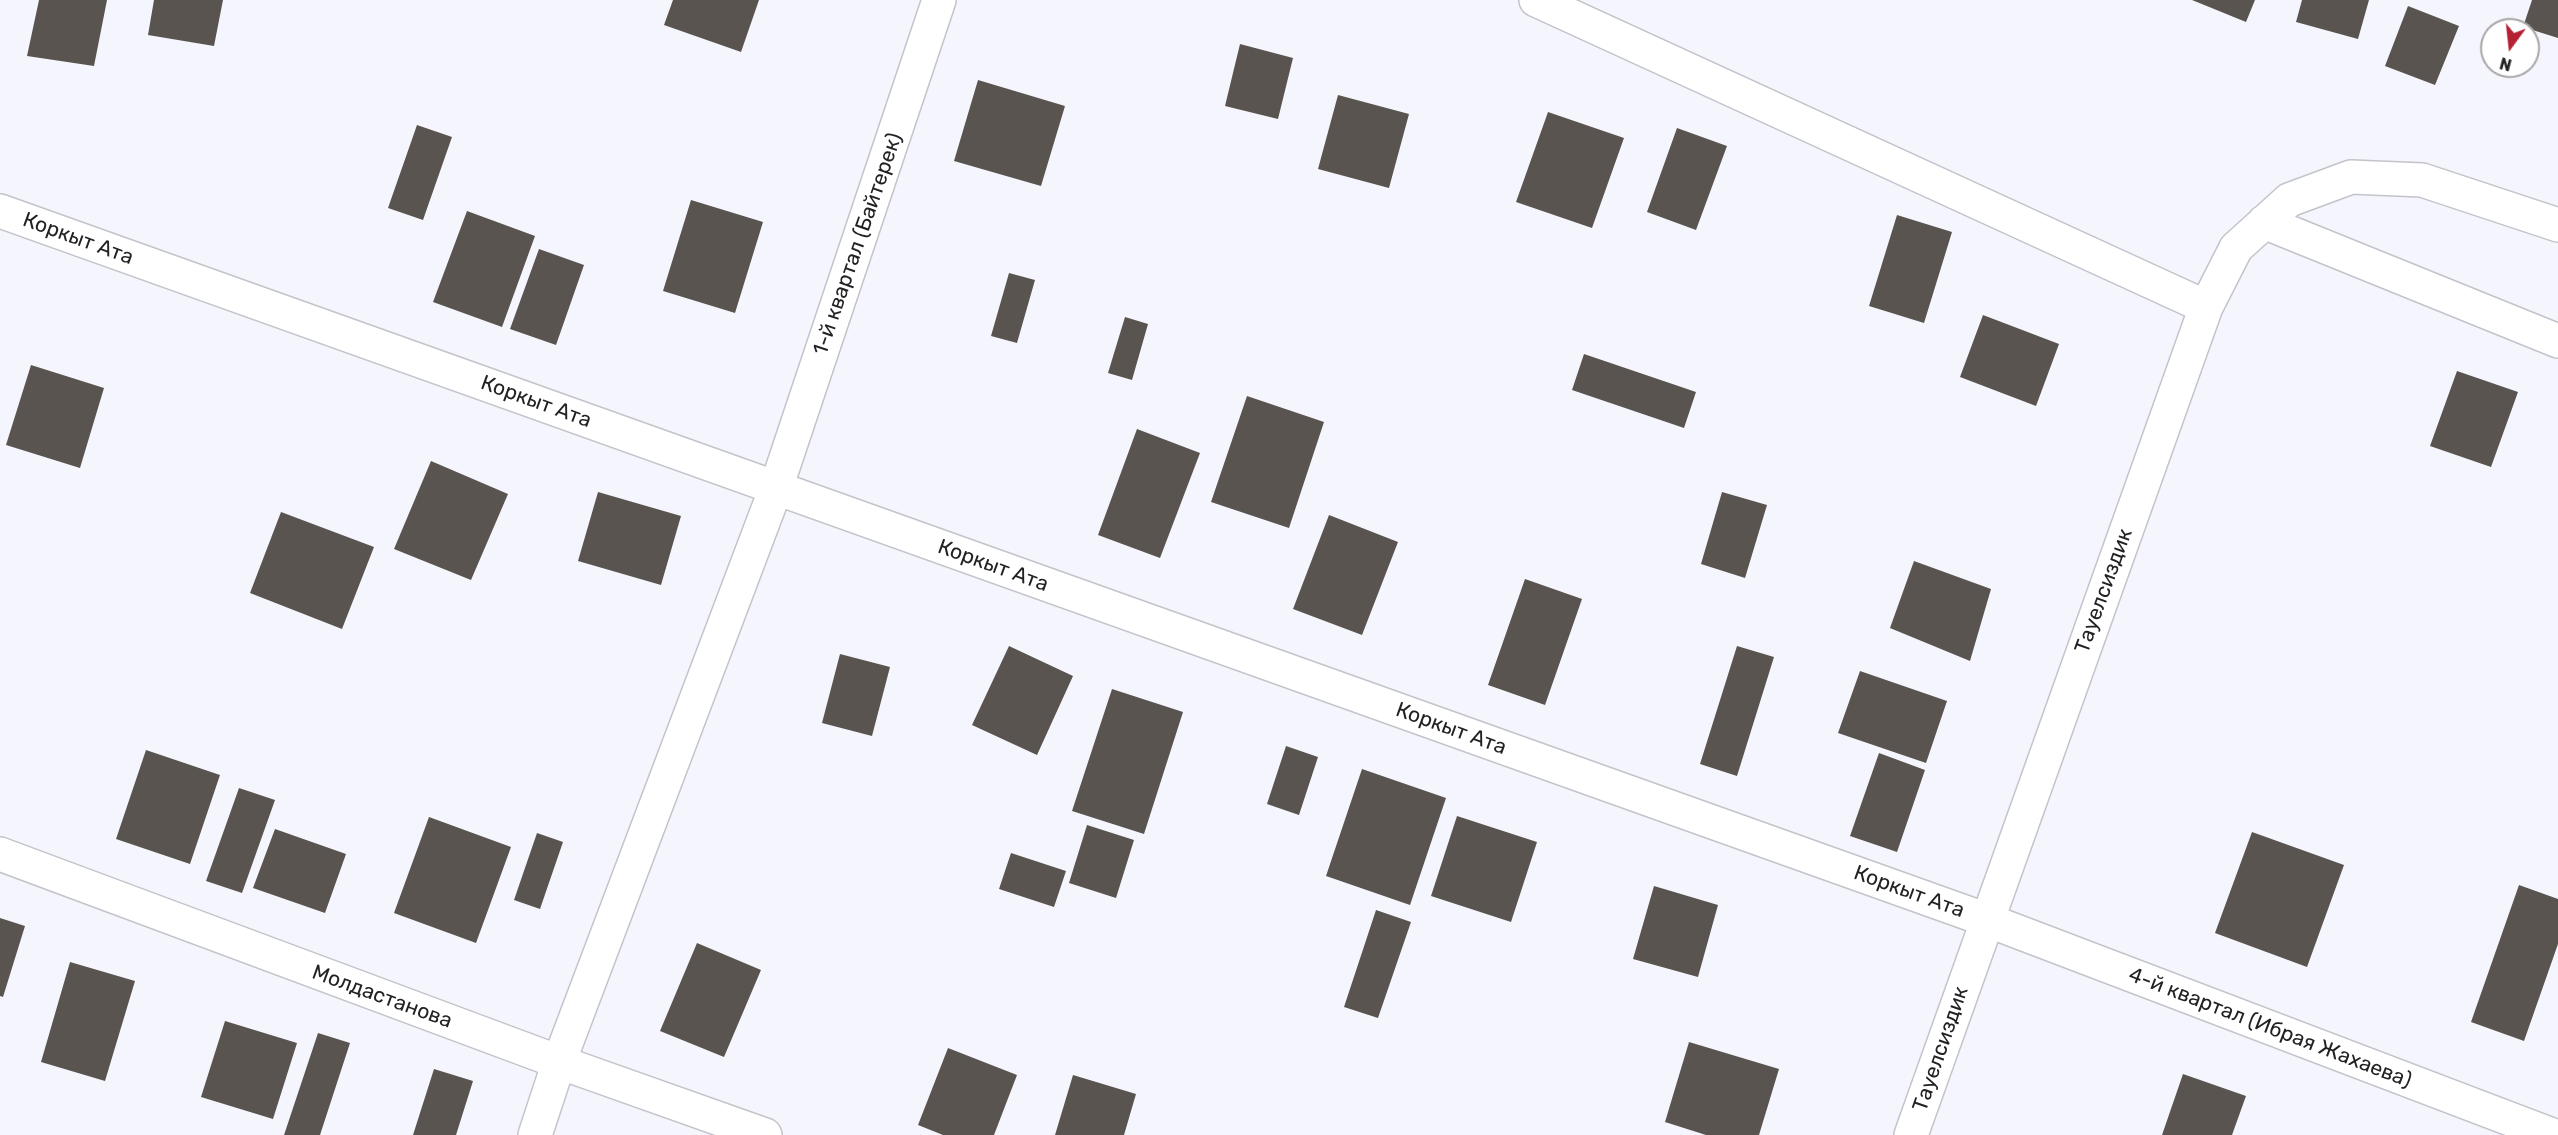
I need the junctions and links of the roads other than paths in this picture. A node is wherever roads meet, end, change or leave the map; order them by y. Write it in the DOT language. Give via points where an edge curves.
graph roads {
  1 [pos="939,0"];
  2 [pos="1536,0"];
  3 [pos="0,211"];
  4 [pos="2264,222"];
  5 [pos="2558,225"];
  6 [pos="2205,307"];
  7 [pos="2558,341"];
  8 [pos="776,488"];
  9 [pos="0,854"];
  10 [pos="1987,920"];
  11 [pos="559,1062"];
  12 [pos="535,1135"];
  13 [pos="765,1135"];
  14 [pos="1911,1135"];
  15 [pos="2552,1135"];
  1 -- 8 [label="street, 1-й квартал (Байтерек)"];
  2 -- 6 [label="street"];
  3 -- 8 [label="street, Коркыт Ата"];
  4 -- 5 [label="street, Тауелсиздик" via="2289,200 2351,177 2422,180"];
  4 -- 6 [label="street, Тауелсиздик" via="2236,248"];
  4 -- 7 [label="street"];
  6 -- 10 [label="street, Тауелсиздик"];
  8 -- 10 [label="street, Коркыт Ата"];
  8 -- 11 [label="street, 1-й квартал (Байтерек)"];
  9 -- 11 [label="street, Молдастанова"];
  10 -- 14 [label="street, Тауелсиздик"];
  10 -- 15 [label="street, 4-й квартал (Ибрая Жахаева)"];
  11 -- 12 [label="street, 1-й квартал (Байтерек)"];
  11 -- 13 [label="street, Молдастанова"];
}
